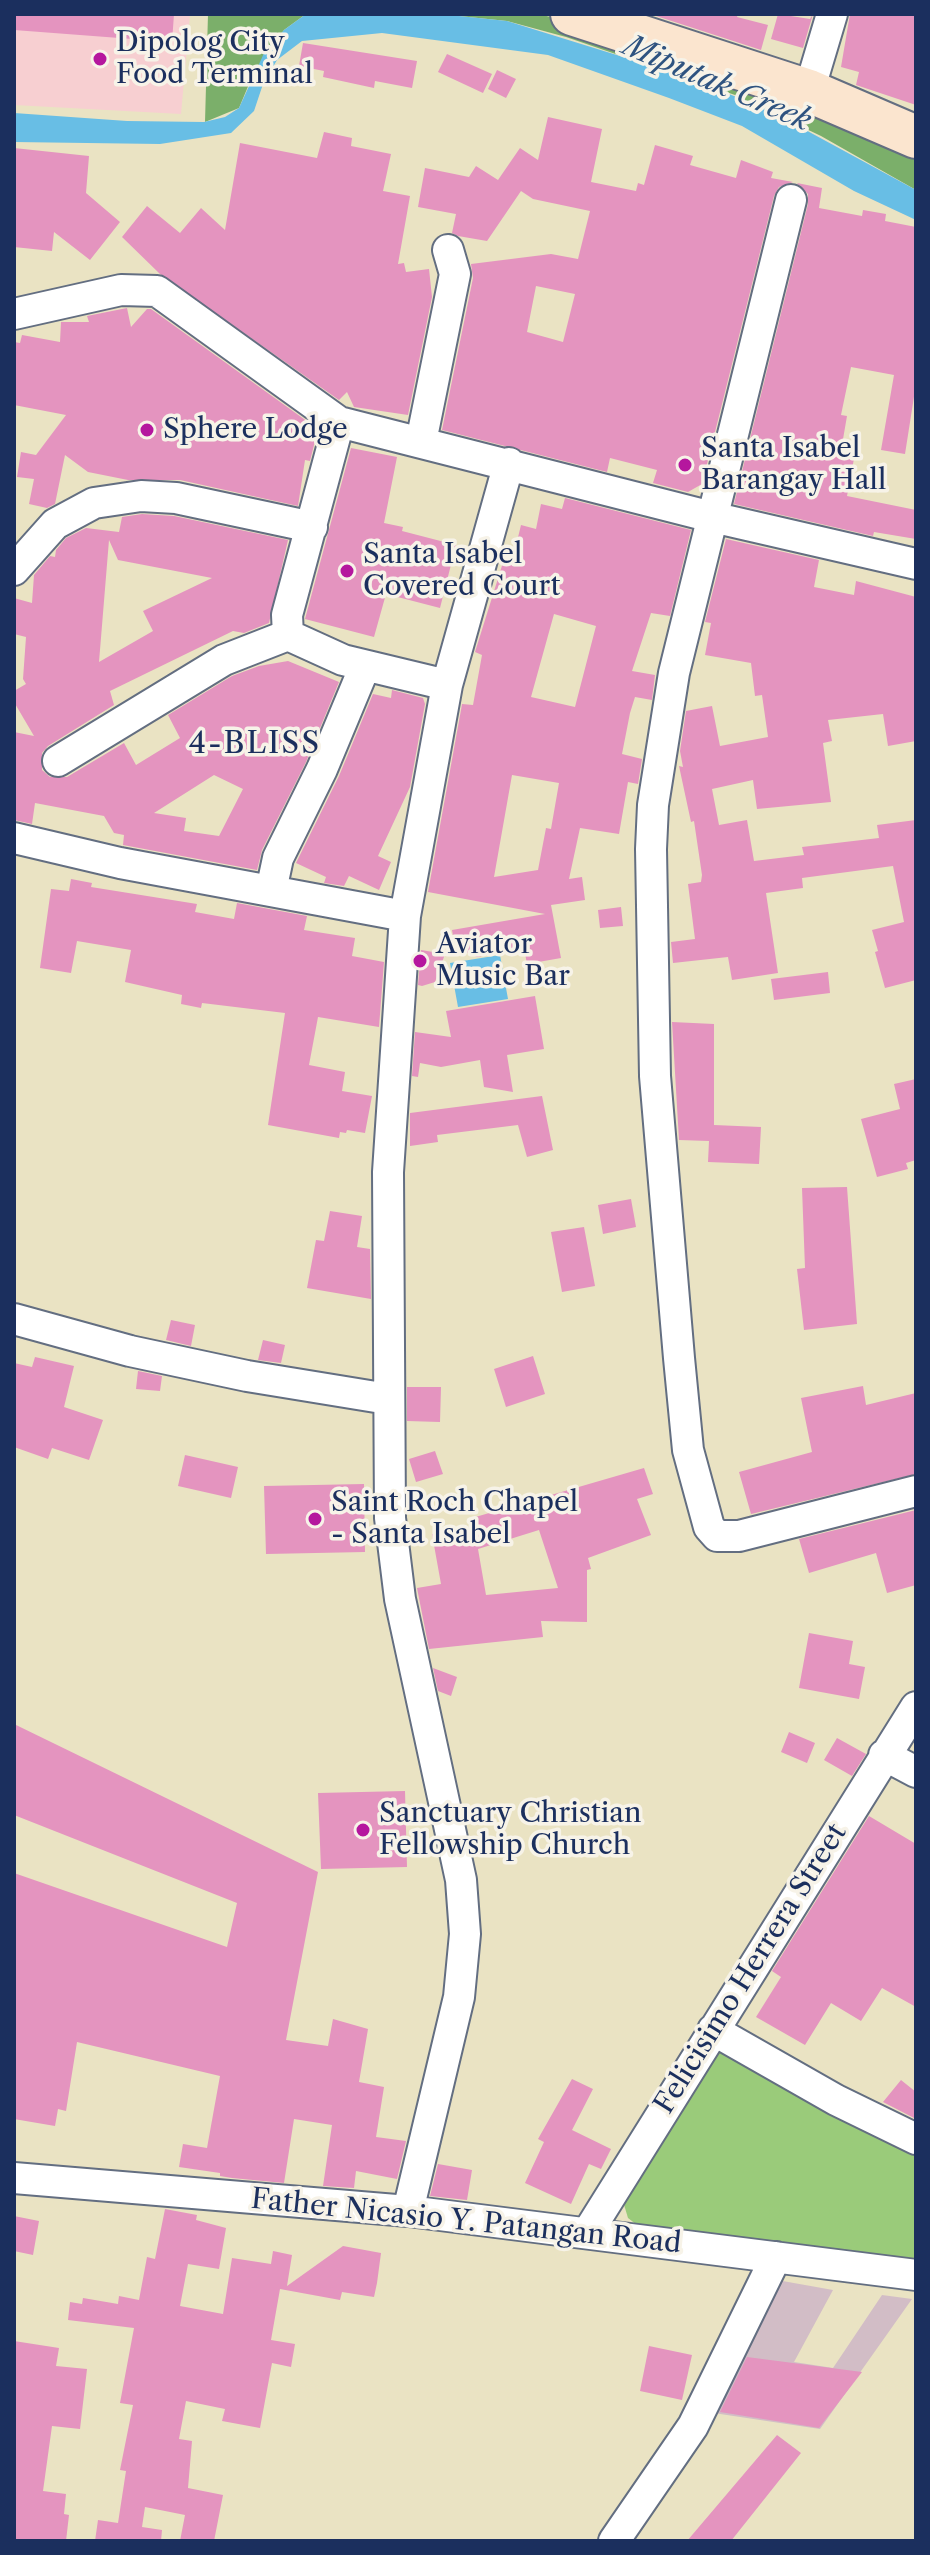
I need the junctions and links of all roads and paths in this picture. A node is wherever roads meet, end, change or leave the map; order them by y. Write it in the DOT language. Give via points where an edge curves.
graph roads {
  1 [pos="572,14"];
  2 [pos="832,14"];
  3 [pos="809,91"];
  4 [pos="916,137"];
  5 [pos="791,200"];
  6 [pos="448,250"];
  7 [pos="14,314"];
  8 [pos="339,422"];
  9 [pos="421,442"];
  10 [pos="509,463"];
  11 [pos="712,517"];
  12 [pos="312,527"];
  13 [pos="916,564"];
  14 [pos="14,570"];
  15 [pos="288,635"];
  16 [pos="365,666"];
  17 [pos="447,685"];
  18 [pos="58,761"];
  19 [pos="14,838"];
  20 [pos="271,891"];
  21 [pos="405,916"];
  22 [pos="14,1319"];
  23 [pos="388,1399"];
  24 [pos="916,1491"];
  25 [pos="916,1707"];
  26 [pos="884,1755"];
  27 [pos="916,1772"];
  28 [pos="713,2030"];
  29 [pos="916,2139"];
  30 [pos="14,2178"];
  31 [pos="408,2211"];
  32 [pos="588,2232"];
  33 [pos="776,2257"];
  34 [pos="916,2275"];
  35 [pos="614,2541"];
  1 -- 3 [label="main road"];
  2 -- 3 [label="street"];
  3 -- 4 [label="main road"];
  5 -- 11 [label="street"];
  6 -- 9 [label="street" via="455,274"];
  7 -- 8 [label="street" via="121,290 157,291"];
  8 -- 9 [label="street"];
  8 -- 12 [label="street"];
  9 -- 10 [label="street"];
  10 -- 11 [label="street"];
  10 -- 17 [label="street"];
  11 -- 13 [label="street"];
  11 -- 24 [label="street" via="674,673 651,849 655,1076 688,1450 709,1527 727,1538"];
  12 -- 14 [label="street" via="176,498 141,496 94,503 55,524"];
  12 -- 15 [label="street" via="287,615"];
  15 -- 16 [label="street"];
  15 -- 18 [label="street" via="224,660"];
  16 -- 17 [label="street"];
  16 -- 20 [label="street" via="278,858"];
  17 -- 21 [label="street"];
  19 -- 20 [label="street"];
  20 -- 21 [label="street"];
  21 -- 23 [label="street" via="388,1172"];
  22 -- 23 [label="street" via="130,1351"];
  23 -- 31 [label="street" via="390,1518 400,1599 461,1880 465,1934 459,1997"];
  25 -- 26 [label="street, Felicisimo Herrera Street"];
  26 -- 27 [label="street"];
  26 -- 28 [label="street, Felicisimo Herrera Street"];
  28 -- 29 [label="street"];
  28 -- 32 [label="street, Felicisimo Herrera Street"];
  30 -- 31 [label="street, Father Nicasio Y. Patangan Road"];
  31 -- 32 [label="street, Father Nicasio Y. Patangan Road"];
  32 -- 33 [label="street, Father Nicasio Y. Patangan Road"];
  33 -- 34 [label="street, Father Nicasio Y. Patangan Road"];
  33 -- 35 [label="street" via="693,2426"];
}
